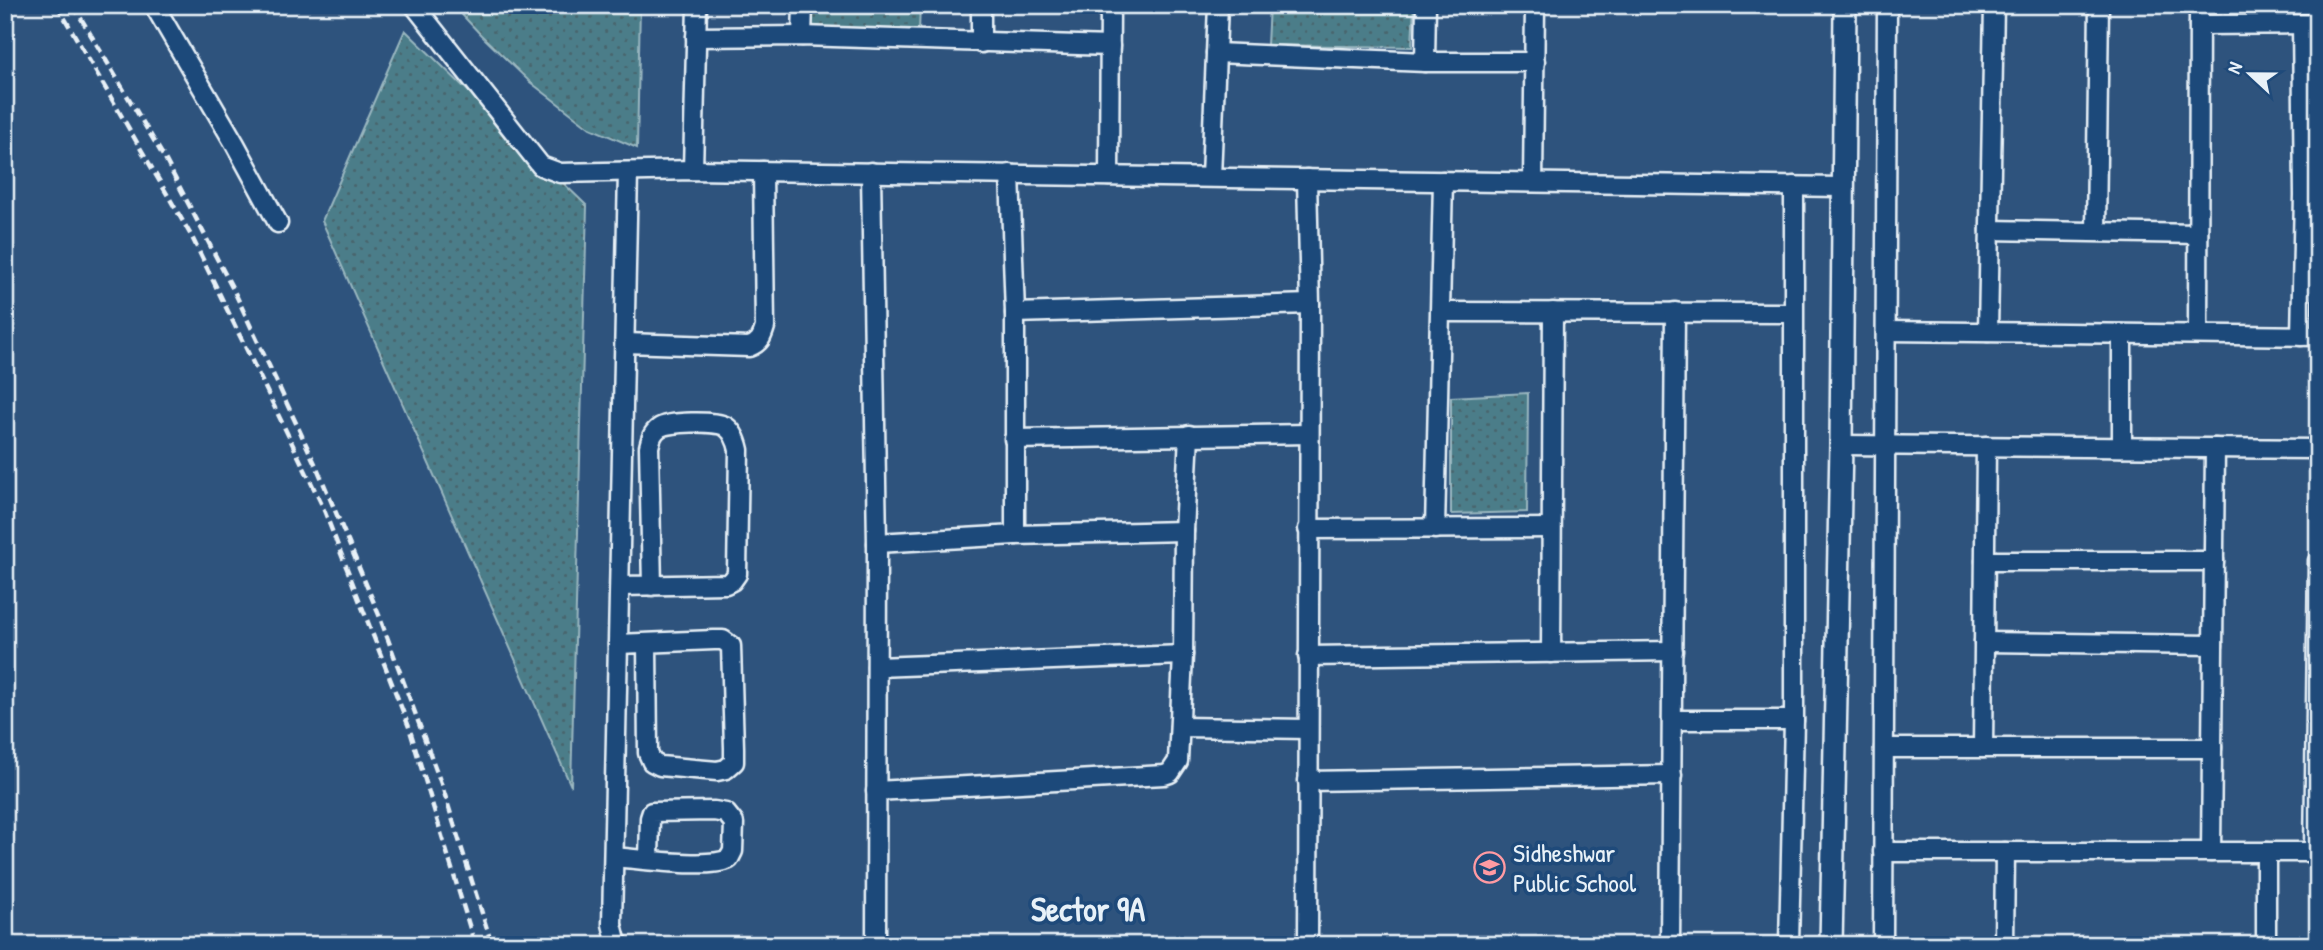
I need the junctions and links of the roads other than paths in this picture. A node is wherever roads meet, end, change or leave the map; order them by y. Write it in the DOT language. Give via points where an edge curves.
graph roads {
  1 [pos="154,5"];
  2 [pos="414,5"];
  3 [pos="696,5"];
  4 [pos="803,5"];
  5 [pos="981,5"];
  6 [pos="1110,5"];
  7 [pos="1218,5"];
  8 [pos="1426,5"];
  9 [pos="1535,5"];
  10 [pos="1845,5"];
  11 [pos="1887,5"];
  12 [pos="1994,5"];
  13 [pos="2099,5"];
  14 [pos="2199,5"];
  15 [pos="2199,24"];
  16 [pos="2310,24"];
  17 [pos="803,36"];
  18 [pos="696,37"];
  19 [pos="981,43"];
  20 [pos="1110,46"];
  21 [pos="1216,53"];
  22 [pos="1424,62"];
  23 [pos="1535,62"];
  24 [pos="693,170"];
  25 [pos="763,171"];
  26 [pos="628,172"];
  27 [pos="871,172"];
  28 [pos="1010,174"];
  29 [pos="1109,176"];
  30 [pos="1211,177"];
  31 [pos="1307,179"];
  32 [pos="1443,181"];
  33 [pos="1533,182"];
  34 [pos="1794,186"];
  35 [pos="1843,187"];
  36 [pos="2311,194"];
  37 [pos="278,223"];
  38 [pos="1990,230"];
  39 [pos="2096,232"];
  40 [pos="2198,234"];
  41 [pos="1310,304"];
  42 [pos="1441,312"];
  43 [pos="1553,312"];
  44 [pos="1675,312"];
  45 [pos="1015,313"];
  46 [pos="1793,313"];
  47 [pos="1886,331"];
  48 [pos="1989,332"];
  49 [pos="2122,334"];
  50 [pos="2199,334"];
  51 [pos="2310,336"];
  52 [pos="625,343"];
  53 [pos="1309,434"];
  54 [pos="1189,435"];
  55 [pos="1014,439"];
  56 [pos="1886,444"];
  57 [pos="1841,445"];
  58 [pos="1986,446"];
  59 [pos="2122,447"];
  60 [pos="2215,448"];
  61 [pos="2318,449"];
  62 [pos="1435,528"];
  63 [pos="1551,528"];
  64 [pos="1308,529"];
  65 [pos="1184,531"];
  66 [pos="1015,535"];
  67 [pos="877,543"];
  68 [pos="1985,561"];
  69 [pos="2214,561"];
  70 [pos="2318,561"];
  71 [pos="620,586"];
  72 [pos="652,586"];
  73 [pos="1984,642"];
  74 [pos="648,643"];
  75 [pos="618,644"];
  76 [pos="2213,645"];
  77 [pos="1672,651"];
  78 [pos="1551,653"];
  79 [pos="1183,655"];
  80 [pos="1308,656"];
  81 [pos="877,667"];
  82 [pos="1672,720"];
  83 [pos="1794,720"];
  84 [pos="1180,727"];
  85 [pos="1308,729"];
  86 [pos="1884,747"];
  87 [pos="1983,748"];
  88 [pos="2212,748"];
  89 [pos="2316,751"];
  90 [pos="1672,775"];
  91 [pos="1308,781"];
  92 [pos="876,791"];
  93 [pos="1883,852"];
  94 [pos="2005,852"];
  95 [pos="2211,852"];
  96 [pos="2266,852"];
  97 [pos="2316,852"];
  98 [pos="614,857"];
  99 [pos="649,859"];
  100 [pos="621,945"];
  101 [pos="876,945"];
  102 [pos="1308,945"];
  103 [pos="1670,945"];
  104 [pos="1789,945"];
  105 [pos="1831,945"];
  106 [pos="1883,945"];
  107 [pos="2004,945"];
  108 [pos="2266,945"];
  1 -- 37 [label="street"];
  2 -- 26 [label="street" via="541,166 560,173"];
  3 -- 18 [label="street"];
  4 -- 17 [label="street"];
  5 -- 19 [label="street"];
  6 -- 20 [label="street"];
  7 -- 21 [label="street"];
  8 -- 22 [label="street"];
  9 -- 23 [label="street"];
  10 -- 35 [label="street"];
  11 -- 47 [label="street"];
  12 -- 38 [label="street"];
  13 -- 39 [label="street"];
  14 -- 15 [label="street"];
  15 -- 16 [label="street"];
  15 -- 40 [label="street"];
  16 -- 36 [label="street"];
  17 -- 18 [label="street"];
  17 -- 19 [label="street"];
  18 -- 24 [label="street"];
  19 -- 20 [label="street"];
  20 -- 29 [label="street"];
  21 -- 22 [label="street"];
  21 -- 30 [label="street"];
  22 -- 23 [label="street"];
  23 -- 33 [label="street"];
  24 -- 25 [label="street"];
  24 -- 26 [label="street"];
  25 -- 27 [label="street"];
  25 -- 52 [label="street" via="762,338 749,347"];
  26 -- 52 [label="street"];
  27 -- 28 [label="street"];
  27 -- 67 [label="street"];
  28 -- 29 [label="street"];
  28 -- 45 [label="street"];
  29 -- 30 [label="street"];
  30 -- 31 [label="street"];
  31 -- 32 [label="street"];
  31 -- 41 [label="street"];
  32 -- 33 [label="street"];
  32 -- 42 [label="street"];
  33 -- 34 [label="street"];
  34 -- 35 [label="street"];
  34 -- 46 [label="street"];
  35 -- 57 [label="street"];
  36 -- 51 [label="street"];
  38 -- 39 [label="street"];
  38 -- 48 [label="street"];
  39 -- 40 [label="street"];
  40 -- 50 [label="street"];
  41 -- 45 [label="street"];
  41 -- 53 [label="street"];
  42 -- 43 [label="street"];
  42 -- 62 [label="street"];
  43 -- 44 [label="street"];
  43 -- 63 [label="street"];
  44 -- 46 [label="street"];
  44 -- 77 [label="street"];
  45 -- 55 [label="street"];
  46 -- 83 [label="street"];
  47 -- 48 [label="street"];
  47 -- 56 [label="street"];
  48 -- 49 [label="street"];
  49 -- 50 [label="street"];
  49 -- 59 [label="street"];
  50 -- 51 [label="street"];
  52 -- 71 [label="street"];
  53 -- 54 [label="street"];
  53 -- 64 [label="street"];
  54 -- 55 [label="street"];
  54 -- 65 [label="street"];
  55 -- 66 [label="street"];
  56 -- 57 [label="street"];
  56 -- 58 [label="street"];
  56 -- 86 [label="street"];
  57 -- 105 [label="street"];
  58 -- 59 [label="street"];
  58 -- 68 [label="street"];
  59 -- 60 [label="street"];
  60 -- 61 [label="street"];
  60 -- 69 [label="street"];
  62 -- 63 [label="street"];
  62 -- 64 [label="street"];
  63 -- 78 [label="street"];
  64 -- 80 [label="street"];
  65 -- 66 [label="street"];
  65 -- 79 [label="street"];
  66 -- 67 [label="street"];
  67 -- 81 [label="street"];
  68 -- 69 [label="street"];
  68 -- 73 [label="street"];
  69 -- 76 [label="street"];
  70 -- 89 [label="street"];
  71 -- 72 [label="street"];
  71 -- 75 [label="street"];
  72 -- 72 [label="street" via="726,584 737,574 739,450 726,426 668,423 652,435"];
  73 -- 76 [label="street"];
  73 -- 87 [label="street"];
  74 -- 74 [label="street" via="723,640 731,646 734,762 726,769 652,762"];
  74 -- 75 [label="street"];
  75 -- 98 [label="street"];
  76 -- 88 [label="street"];
  77 -- 78 [label="street"];
  77 -- 82 [label="street"];
  78 -- 80 [label="street"];
  79 -- 81 [label="street"];
  79 -- 84 [label="street"];
  80 -- 85 [label="street"];
  81 -- 92 [label="street"];
  82 -- 83 [label="street"];
  82 -- 90 [label="street"];
  83 -- 104 [label="street"];
  84 -- 85 [label="street"];
  84 -- 92 [label="street" via="1175,768 1164,775"];
  85 -- 91 [label="street"];
  86 -- 87 [label="street"];
  86 -- 93 [label="street"];
  87 -- 88 [label="street"];
  88 -- 95 [label="street"];
  89 -- 97 [label="street"];
  90 -- 91 [label="street"];
  90 -- 103 [label="street"];
  91 -- 102 [label="street"];
  92 -- 101 [label="street"];
  93 -- 94 [label="street"];
  93 -- 106 [label="street"];
  94 -- 95 [label="street"];
  94 -- 107 [label="street"];
  95 -- 96 [label="street"];
  96 -- 97 [label="street"];
  96 -- 108 [label="street"];
  98 -- 99 [label="street"];
  98 -- 100 [label="street" via="612,924"];
  99 -- 99 [label="street" via="722,863 733,851 734,823 726,813 714,811 652,812"];
}
